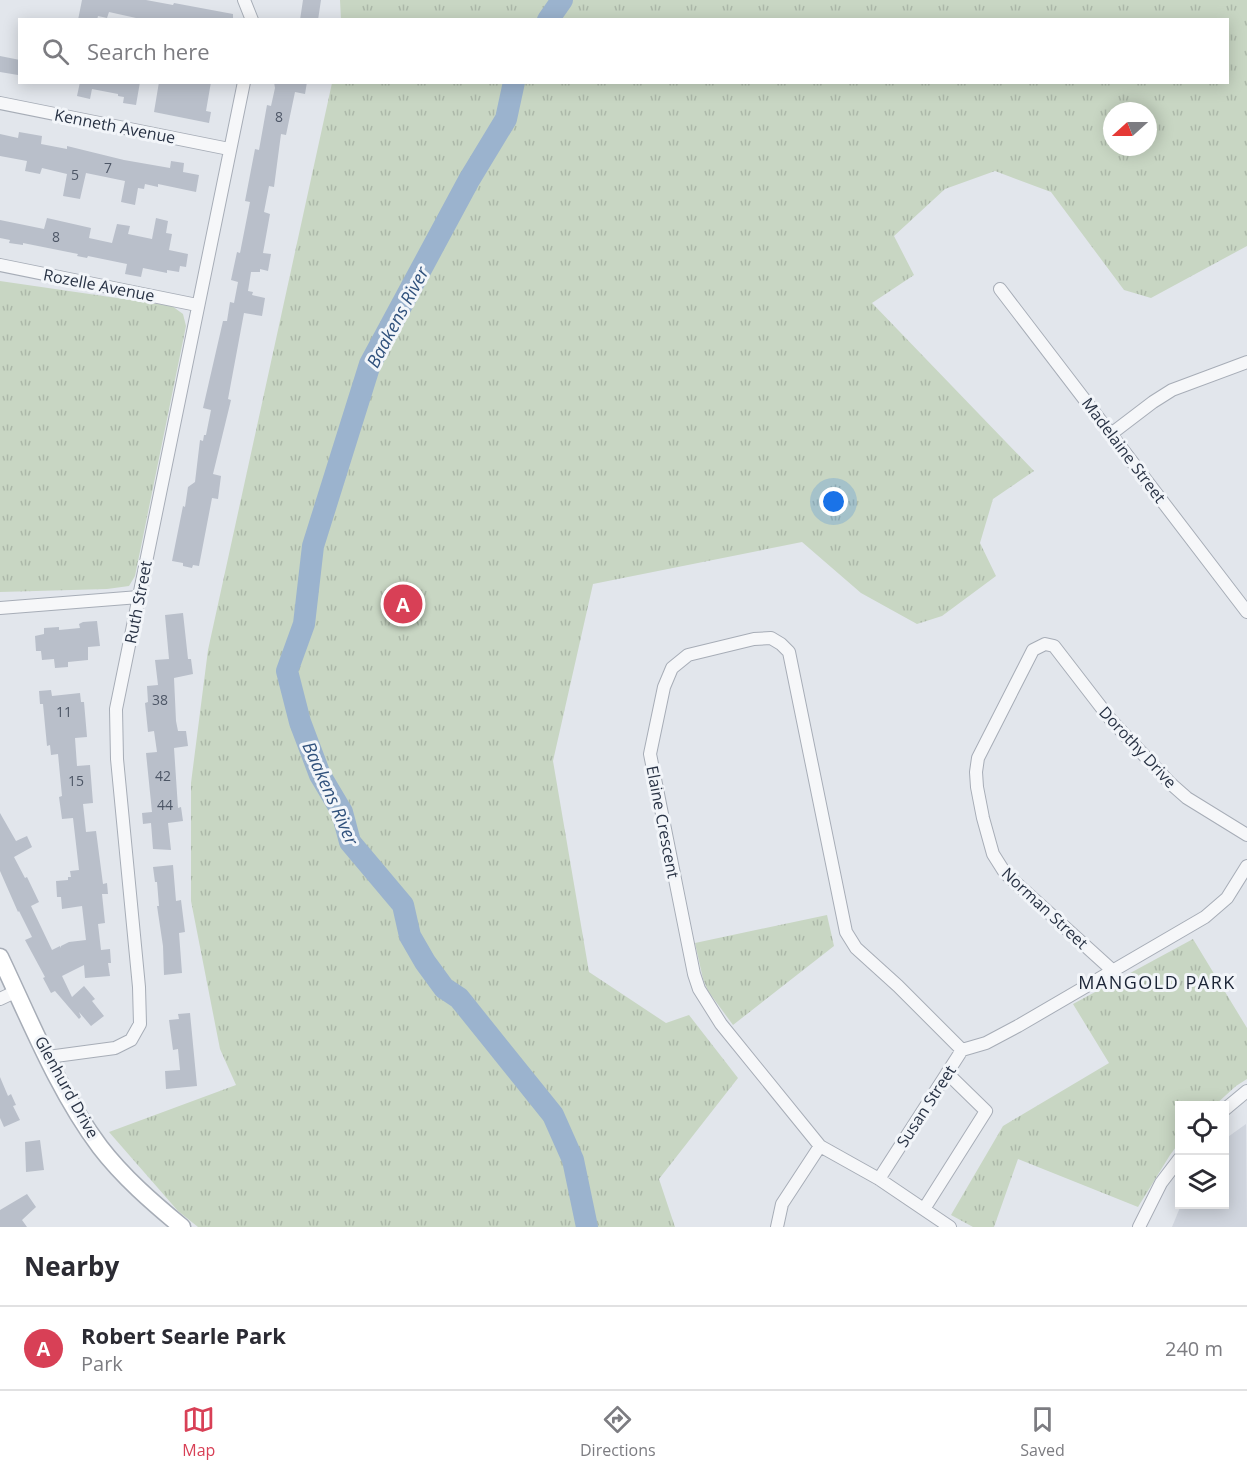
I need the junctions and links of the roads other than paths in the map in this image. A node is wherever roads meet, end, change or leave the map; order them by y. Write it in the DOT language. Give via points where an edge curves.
graph roads {
  1 [pos="244,0"];
  2 [pos="251,18"];
  3 [pos="244,84"];
  4 [pos="0,103"];
  5 [pos="229,149"];
  6 [pos="0,265"];
  7 [pos="1000,289"];
  8 [pos="197,305"];
  9 [pos="1247,362"];
  10 [pos="1111,434"];
  11 [pos="139,597"];
  12 [pos="0,608"];
  13 [pos="1247,612"];
  14 [pos="1045,644"];
  15 [pos="1247,835"];
  16 [pos="1247,866"];
  17 [pos="0,957"];
  18 [pos="1112,970"];
  19 [pos="17,991"];
  20 [pos="0,999"];
  21 [pos="962,1050"];
  22 [pos="48,1057"];
  23 [pos="947,1073"];
  24 [pos="1247,1091"];
  25 [pos="1229,1106"];
  26 [pos="820,1146"];
  27 [pos="1175,1164"];
  28 [pos="879,1179"];
  29 [pos="924,1209"];
  30 [pos="182,1227"];
  31 [pos="777,1227"];
  32 [pos="950,1227"];
  33 [pos="1140,1227"];
  1 -- 2 [label="street"];
  3 -- 5 [label="street, Ruth Street"];
  4 -- 5 [label="street, Kenneth Avenue"];
  5 -- 8 [label="street, Ruth Street"];
  6 -- 8 [label="street, Rozelle Avenue"];
  7 -- 10 [label="street, Madelaine Street"];
  8 -- 11 [label="street, Ruth Street"];
  9 -- 10 [label="street" via="1172,390"];
  10 -- 13 [label="street, Madelaine Street"];
  11 -- 12 [label="street"];
  11 -- 22 [label="street, Ruth Street" via="116,709 115,732 140,1024 131,1040 115,1048"];
  14 -- 15 [label="street, Dorothy Drive" via="1057,649 1111,720 1170,783"];
  14 -- 18 [label="street, Norman Street" via="1030,654 978,758 977,787 983,818 993,854 1005,873"];
  16 -- 18 [label="street, Susan Street" via="1234,889 1205,917"];
  17 -- 19 [label="street, Glenhurd Drive"];
  18 -- 21 [label="street, Susan Street" via="1018,1026 986,1043"];
  19 -- 20 [label="street"];
  19 -- 22 [label="street, Glenhurd Drive"];
  21 -- 23 [label="street, Susan Street"];
  21 -- 26 [label="street, Elaine Crescent" via="856,948 846,932 789,652 771,638 688,655 672,668 664,687 650,754 694,974 721,1024"];
  22 -- 30 [label="street, Glenhurd Drive" via="101,1148"];
  23 -- 28 [label="street, Susan Street"];
  23 -- 29 [label="street" via="986,1111"];
  24 -- 25 [label="street"];
  26 -- 28 [label="street, Elaine Crescent"];
  26 -- 31 [label="street" via="782,1204"];
  27 -- 33 [label="street"];
  28 -- 29 [label="street, Elaine Crescent"];
  29 -- 32 [label="street, Elaine Crescent"];
}
